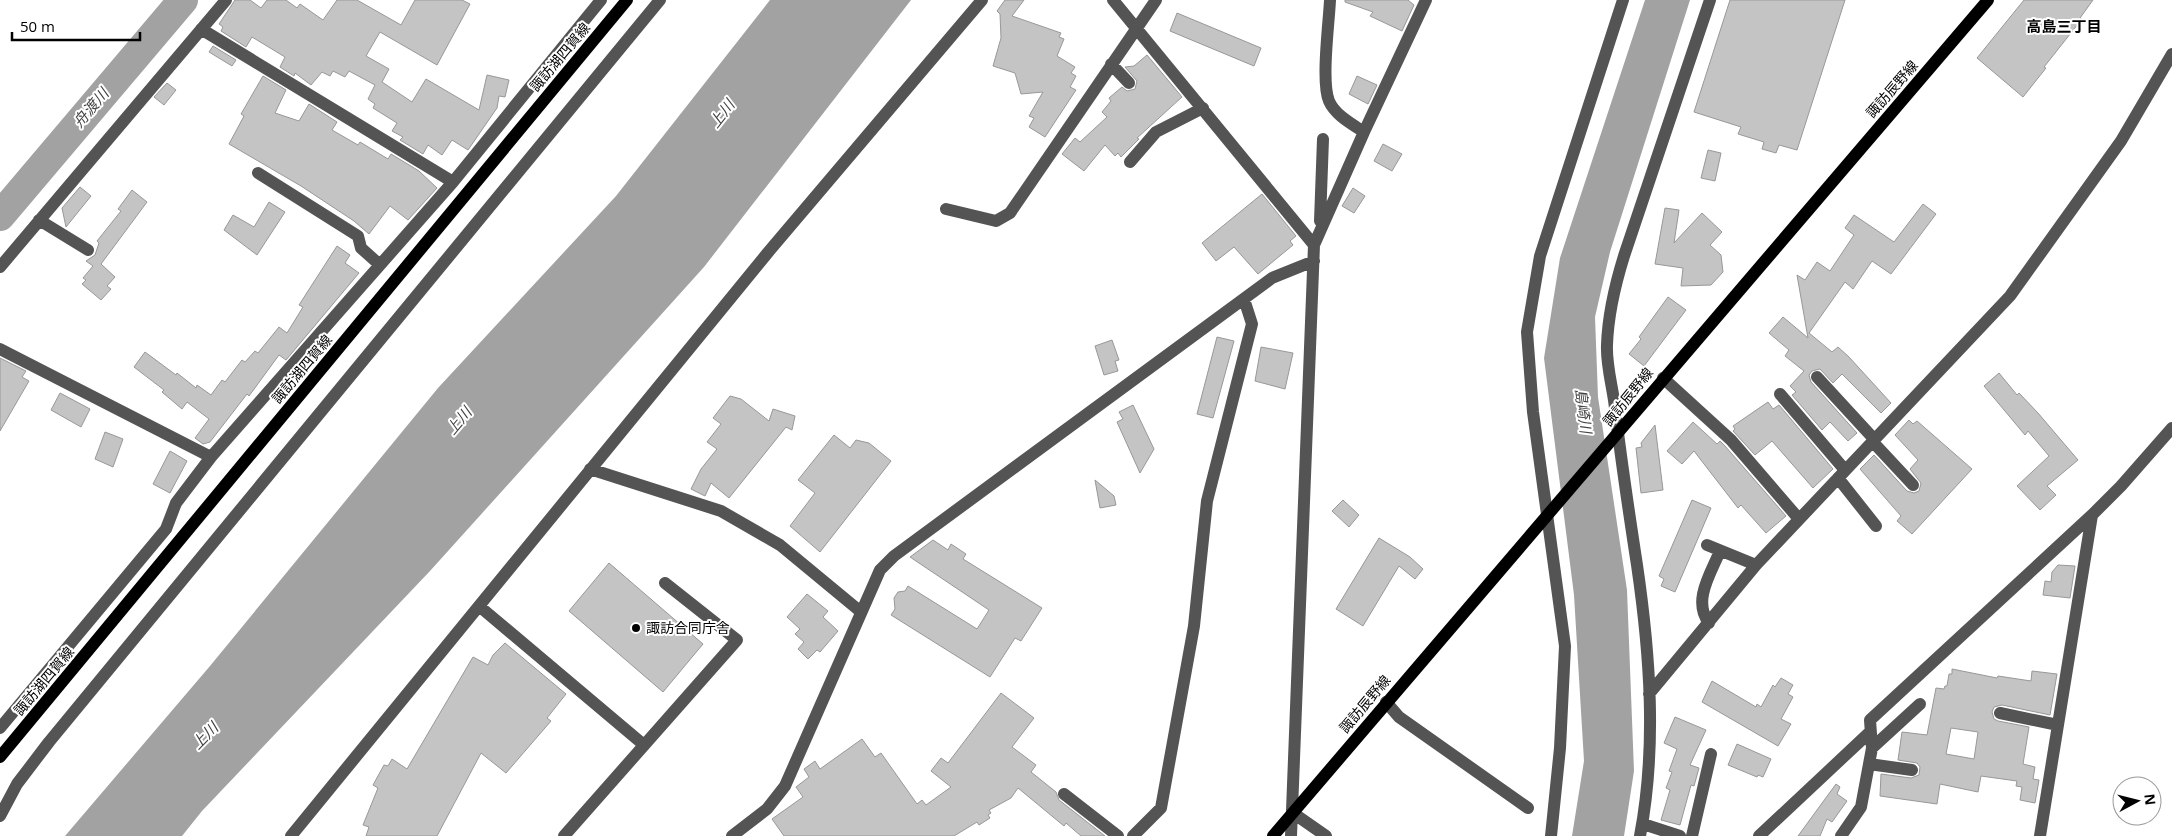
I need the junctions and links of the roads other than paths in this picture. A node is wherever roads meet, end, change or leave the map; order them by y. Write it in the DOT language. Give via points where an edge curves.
graph roads {
  1 [pos="226,0"];
  2 [pos="601,0"];
  3 [pos="627,0"];
  4 [pos="660,0"];
  5 [pos="982,0"];
  6 [pos="1113,0"];
  7 [pos="1156,0"];
  8 [pos="1330,0"];
  9 [pos="1426,0"];
  10 [pos="1623,0"];
  11 [pos="1710,0"];
  12 [pos="1988,0"];
  13 [pos="1137,27"];
  14 [pos="202,29"];
  15 [pos="2172,54"];
  16 [pos="1111,64"];
  17 [pos="1129,84"];
  18 [pos="1203,108"];
  19 [pos="1364,132"];
  20 [pos="1323,139"];
  21 [pos="1130,162"];
  22 [pos="258,173"];
  23 [pos="453,182"];
  24 [pos="946,209"];
  25 [pos="39,220"];
  26 [pos="1320,228"];
  27 [pos="1314,245"];
  28 [pos="88,250"];
  29 [pos="1314,261"];
  30 [pos="380,265"];
  31 [pos="0,267"];
  32 [pos="1244,299"];
  33 [pos="0,349"];
  34 [pos="1817,377"];
  35 [pos="1663,378"];
  36 [pos="1780,394"];
  37 [pos="2172,428"];
  38 [pos="1614,438"];
  39 [pos="1873,440"];
  40 [pos="211,457"];
  41 [pos="590,469"];
  42 [pos="1841,474"];
  43 [pos="1913,485"];
  44 [pos="1550,512"];
  45 [pos="2092,515"];
  46 [pos="1799,519"];
  47 [pos="1876,526"];
  48 [pos="1707,546"];
  49 [pos="1720,551"];
  50 [pos="1756,565"];
  51 [pos="665,583"];
  52 [pos="479,606"];
  53 [pos="861,612"];
  54 [pos="1709,622"];
  55 [pos="1649,694"];
  56 [pos="1386,702"];
  57 [pos="1920,704"];
  58 [pos="2000,713"];
  59 [pos="2058,725"];
  60 [pos="0,728"];
  61 [pos="1870,732"];
  62 [pos="644,745"];
  63 [pos="1872,748"];
  64 [pos="1711,754"];
  65 [pos="0,757"];
  66 [pos="1869,764"];
  67 [pos="1912,770"];
  68 [pos="1064,794"];
  69 [pos="1528,808"];
  70 [pos="1293,813"];
  71 [pos="0,816"];
  72 [pos="1641,830"];
  73 [pos="291,836"];
  74 [pos="564,836"];
  75 [pos="732,836"];
  76 [pos="1118,836"];
  77 [pos="1133,836"];
  78 [pos="1272,836"];
  79 [pos="1291,836"];
  80 [pos="1326,836"];
  81 [pos="1551,836"];
  82 [pos="1680,836"];
  83 [pos="1692,836"];
  84 [pos="1759,836"];
  85 [pos="1841,836"];
  86 [pos="2040,836"];
  1 -- 14 [label="street"];
  2 -- 23 [label="street"];
  3 -- 65 [label="main road, 諏訪湖四賀線"];
  4 -- 71 [label="street" via="50,742 17,784"];
  5 -- 41 [label="street"];
  6 -- 13 [label="street"];
  7 -- 13 [label="street"];
  8 -- 19 [label="street" via="1329,102 1341,117"];
  9 -- 19 [label="street"];
  10 -- 44 [label="street" via="1540,256 1527,332 1533,412"];
  11 -- 38 [label="street" via="1614,287 1607,347"];
  12 -- 35 [label="main road, 諏訪辰野線"];
  13 -- 16 [label="street"];
  13 -- 18 [label="street"];
  14 -- 23 [label="street"];
  14 -- 25 [label="street"];
  15 -- 39 [label="street" via="2121,141 2010,296"];
  16 -- 17 [label="street"];
  16 -- 24 [label="street" via="1010,213 996,221"];
  18 -- 21 [label="street" via="1156,132"];
  18 -- 27 [label="street"];
  19 -- 26 [label="street"];
  20 -- 26 [label="street"];
  22 -- 30 [label="street" via="358,236 361,248"];
  23 -- 30 [label="street"];
  25 -- 28 [label="street"];
  25 -- 31 [label="street"];
  26 -- 27 [label="street"];
  27 -- 29 [label="street"];
  29 -- 32 [label="street" via="1272,278"];
  29 -- 70 [label="street"];
  30 -- 40 [label="street"];
  32 -- 53 [label="street" via="894,556 880,570"];
  32 -- 77 [label="street" via="1252,324 1208,501 1194,626 1161,808"];
  33 -- 40 [label="street"];
  34 -- 39 [label="street"];
  35 -- 38 [label="main road, 諏訪辰野線"];
  35 -- 46 [label="street" via="1730,440"];
  36 -- 42 [label="street"];
  37 -- 45 [label="street"];
  38 -- 44 [label="main road, 諏訪辰野線"];
  38 -- 55 [label="street" via="1645,622"];
  39 -- 42 [label="street"];
  39 -- 43 [label="street"];
  40 -- 60 [label="street" via="176,503 166,529"];
  41 -- 52 [label="street"];
  41 -- 53 [label="street" via="720,511 780,545"];
  42 -- 46 [label="street"];
  42 -- 47 [label="street"];
  44 -- 56 [label="main road, 諏訪辰野線"];
  44 -- 81 [label="street" via="1565,646 1560,748"];
  45 -- 59 [label="street"];
  45 -- 61 [label="street" via="1870,720"];
  46 -- 50 [label="street"];
  48 -- 49 [label="street"];
  49 -- 50 [label="street"];
  49 -- 54 [label="street" via="1701,599 1702,614"];
  50 -- 54 [label="street"];
  51 -- 62 [label="street" via="737,640"];
  52 -- 62 [label="street"];
  52 -- 73 [label="street"];
  53 -- 75 [label="street" via="785,786 767,809"];
  54 -- 55 [label="street"];
  55 -- 72 [label="street" via="1648,769"];
  56 -- 69 [label="street" via="1399,717"];
  56 -- 70 [label="main road, 諏訪辰野線"];
  57 -- 63 [label="street"];
  58 -- 59 [label="street"];
  59 -- 86 [label="street"];
  61 -- 63 [label="street"];
  61 -- 84 [label="street"];
  62 -- 74 [label="street"];
  63 -- 66 [label="street"];
  64 -- 83 [label="street"];
  66 -- 67 [label="street"];
  66 -- 85 [label="street" via="1861,807"];
  68 -- 76 [label="street"];
  70 -- 78 [label="main road, 諏訪辰野線"];
  70 -- 79 [label="street"];
  70 -- 80 [label="street"];
  72 -- 82 [label="street"];
}
